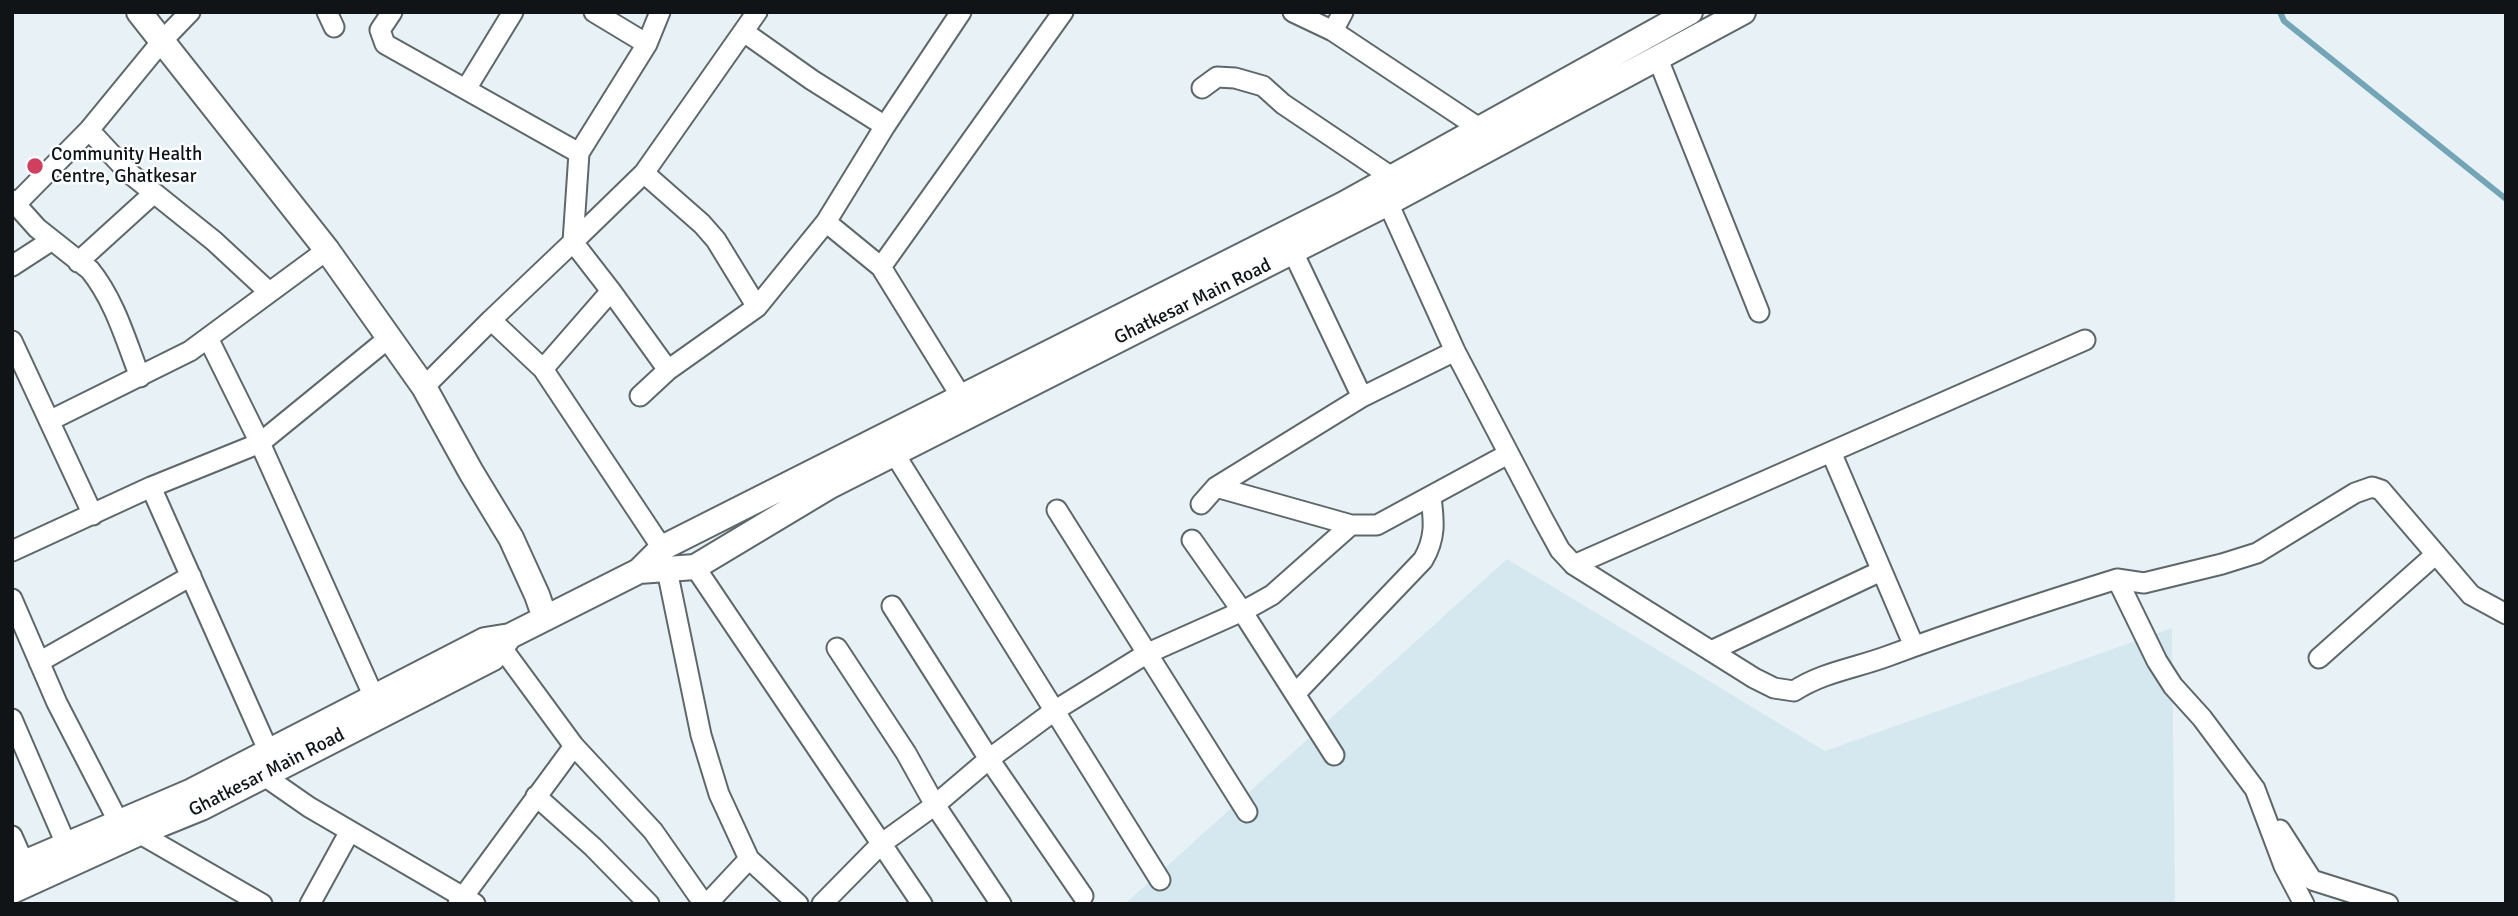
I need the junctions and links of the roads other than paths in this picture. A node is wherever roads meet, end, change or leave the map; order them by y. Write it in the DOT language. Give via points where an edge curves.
graph roads {
  1 [pos="139,12"];
  2 [pos="190,12"];
  3 [pos="392,12"];
  4 [pos="513,12"];
  5 [pos="594,12"];
  6 [pos="660,12"];
  7 [pos="757,12"];
  8 [pos="961,12"];
  9 [pos="1063,12"];
  10 [pos="1293,12"];
  11 [pos="1343,12"];
  12 [pos="1690,12"];
  13 [pos="1743,12"];
  14 [pos="1669,28"];
  15 [pos="1333,31"];
  16 [pos="744,32"];
  17 [pos="162,41"];
  18 [pos="647,44"];
  19 [pos="1658,59"];
  20 [pos="1202,88"];
  21 [pos="466,89"];
  22 [pos="885,126"];
  23 [pos="89,130"];
  24 [pos="1482,130"];
  25 [pos="579,153"];
  26 [pos="644,173"];
  27 [pos="1393,178"];
  28 [pos="154,193"];
  29 [pos="14,202"];
  30 [pos="1388,203"];
  31 [pos="826,222"];
  32 [pos="51,240"];
  33 [pos="573,243"];
  34 [pos="327,250"];
  35 [pos="1293,252"];
  36 [pos="78,262"];
  37 [pos="12,266"];
  38 [pos="881,267"];
  39 [pos="611,291"];
  40 [pos="269,292"];
  41 [pos="757,307"];
  42 [pos="1759,312"];
  43 [pos="491,320"];
  44 [pos="390,337"];
  45 [pos="208,338"];
  46 [pos="2085,340"];
  47 [pos="12,341"];
  48 [pos="1455,351"];
  49 [pos="543,369"];
  50 [pos="668,370"];
  51 [pos="140,377"];
  52 [pos="424,387"];
  53 [pos="640,396"];
  54 [pos="1362,397"];
  55 [pos="966,407"];
  56 [pos="51,420"];
  57 [pos="260,443"];
  58 [pos="1831,452"];
  59 [pos="894,453"];
  60 [pos="1508,454"];
  61 [pos="151,487"];
  62 [pos="1216,487"];
  63 [pos="1431,497"];
  64 [pos="1201,504"];
  65 [pos="1057,510"];
  66 [pos="93,515"];
  67 [pos="1351,525"];
  68 [pos="1192,540"];
  69 [pos="12,551"];
  70 [pos="2436,555"];
  71 [pos="664,559"];
  72 [pos="1574,565"];
  73 [pos="695,567"];
  74 [pos="1881,571"];
  75 [pos="191,576"];
  76 [pos="2117,579"];
  77 [pos="12,599"];
  78 [pos="892,606"];
  79 [pos="1242,611"];
  80 [pos="2506,614"];
  81 [pos="545,618"];
  82 [pos="506,642"];
  83 [pos="1914,646"];
  84 [pos="837,648"];
  85 [pos="1711,651"];
  86 [pos="1146,654"];
  87 [pos="2319,659"];
  88 [pos="39,662"];
  89 [pos="1295,694"];
  90 [pos="374,697"];
  91 [pos="1054,711"];
  92 [pos="12,719"];
  93 [pos="575,746"];
  94 [pos="268,750"];
  95 [pos="1334,755"];
  96 [pos="989,759"];
  97 [pos="263,775"];
  98 [pos="2255,789"];
  99 [pos="536,796"];
  100 [pos="935,805"];
  101 [pos="1247,812"];
  102 [pos="127,827"];
  103 [pos="350,831"];
  104 [pos="12,836"];
  105 [pos="66,844"];
  106 [pos="881,844"];
  107 [pos="750,859"];
  108 [pos="18,865"];
  109 [pos="1160,880"];
  110 [pos="12,891"];
  111 [pos="1083,896"];
  112 [pos="238,897"];
  113 [pos="465,901"];
  114 [pos="261,904"];
  115 [pos="310,904"];
  116 [pos="649,904"];
  117 [pos="706,904"];
  118 [pos="798,904"];
  119 [pos="822,904"];
  120 [pos="922,904"];
  121 [pos="1001,904"];
  122 [pos="2304,904"];
  123 [pos="2388,904"];
  1 -- 17 [label="main road"];
  2 -- 17 [label="street"];
  3 -- 21 [label="street" via="380,30 385,44"];
  4 -- 21 [label="street"];
  5 -- 18 [label="street"];
  6 -- 18 [label="street"];
  7 -- 16 [label="street"];
  8 -- 22 [label="street"];
  9 -- 38 [label="street"];
  10 -- 15 [label="street"];
  11 -- 15 [label="street"];
  12 -- 14 [label="main road, Ghatkesar Main Road"];
  13 -- 14 [label="main road, Ghatkesar Main Road"];
  14 -- 19 [label="main road, Ghatkesar Main Road"];
  14 -- 24 [label="main road, Ghatkesar Main Road"];
  15 -- 24 [label="street"];
  16 -- 22 [label="street"];
  16 -- 26 [label="street"];
  17 -- 23 [label="street"];
  17 -- 34 [label="main road"];
  18 -- 25 [label="street"];
  19 -- 30 [label="main road, Ghatkesar Main Road"];
  19 -- 42 [label="street"];
  20 -- 27 [label="street" via="1217,77 1263,86"];
  21 -- 25 [label="street"];
  22 -- 31 [label="street"];
  23 -- 28 [label="street"];
  23 -- 29 [label="street"];
  24 -- 27 [label="main road, Ghatkesar Main Road"];
  25 -- 33 [label="street"];
  26 -- 33 [label="street"];
  26 -- 41 [label="street" via="716,240"];
  27 -- 55 [label="main road, Ghatkesar Main Road"];
  28 -- 36 [label="street"];
  28 -- 40 [label="street"];
  29 -- 32 [label="street"];
  30 -- 35 [label="main road, Ghatkesar Main Road"];
  30 -- 48 [label="street"];
  31 -- 38 [label="street"];
  31 -- 41 [label="street"];
  32 -- 36 [label="street"];
  32 -- 37 [label="street"];
  33 -- 39 [label="street"];
  33 -- 43 [label="street"];
  34 -- 40 [label="street"];
  34 -- 44 [label="main road"];
  35 -- 54 [label="street"];
  35 -- 55 [label="main road, Ghatkesar Main Road"];
  36 -- 51 [label="street" via="106,292"];
  38 -- 55 [label="street"];
  39 -- 49 [label="street"];
  39 -- 50 [label="street"];
  40 -- 45 [label="street"];
  41 -- 50 [label="street"];
  43 -- 49 [label="street"];
  43 -- 52 [label="street"];
  44 -- 52 [label="main road"];
  44 -- 57 [label="street"];
  45 -- 51 [label="street"];
  45 -- 57 [label="street"];
  46 -- 58 [label="street"];
  47 -- 56 [label="street"];
  48 -- 54 [label="street"];
  48 -- 60 [label="street"];
  49 -- 71 [label="street"];
  50 -- 53 [label="street"];
  51 -- 56 [label="street"];
  52 -- 81 [label="main road" via="511,538"];
  54 -- 62 [label="street"];
  55 -- 59 [label="main road, Ghatkesar Main Road"];
  55 -- 71 [label="main road, Ghatkesar Main Road"];
  56 -- 66 [label="street"];
  57 -- 61 [label="street"];
  57 -- 90 [label="street"];
  58 -- 72 [label="street"];
  58 -- 74 [label="street"];
  59 -- 73 [label="main road, Ghatkesar Main Road"];
  59 -- 91 [label="street"];
  60 -- 63 [label="street"];
  60 -- 72 [label="street" via="1560,550"];
  61 -- 66 [label="street"];
  61 -- 75 [label="street"];
  62 -- 64 [label="street"];
  62 -- 67 [label="street"];
  63 -- 67 [label="street" via="1377,526"];
  63 -- 89 [label="street" via="1435,525 1423,560"];
  65 -- 86 [label="street"];
  66 -- 69 [label="street"];
  67 -- 79 [label="street" via="1272,595"];
  68 -- 79 [label="street"];
  70 -- 76 [label="street" via="2381,490 2372,487 2258,553 2144,583"];
  70 -- 80 [label="street" via="2471,595"];
  70 -- 87 [label="street"];
  71 -- 73 [label="main road, Ghatkesar Main Road"];
  71 -- 81 [label="main road, Ghatkesar Main Road"];
  71 -- 107 [label="street" via="701,735 719,794"];
  72 -- 85 [label="street"];
  73 -- 106 [label="street"];
  74 -- 83 [label="street"];
  74 -- 85 [label="street"];
  75 -- 88 [label="street"];
  75 -- 94 [label="street"];
  76 -- 83 [label="street"];
  76 -- 98 [label="street" via="2173,686"];
  77 -- 88 [label="street"];
  78 -- 96 [label="street"];
  79 -- 86 [label="street"];
  79 -- 89 [label="street"];
  81 -- 82 [label="main road, Ghatkesar Main Road"];
  82 -- 90 [label="main road, Ghatkesar Main Road" via="485,640"];
  82 -- 93 [label="street"];
  82 -- 97 [label="main road, Ghatkesar Main Road" via="493,658"];
  83 -- 85 [label="street" via="1811,680 1794,691 1774,688"];
  84 -- 100 [label="street"];
  86 -- 91 [label="street"];
  86 -- 101 [label="street"];
  88 -- 102 [label="street"];
  89 -- 95 [label="street"];
  90 -- 94 [label="main road, Ghatkesar Main Road"];
  91 -- 96 [label="street"];
  91 -- 109 [label="street"];
  92 -- 105 [label="street"];
  93 -- 99 [label="street"];
  93 -- 117 [label="street" via="653,831"];
  94 -- 102 [label="main road, Ghatkesar Main Road"];
  96 -- 100 [label="street"];
  96 -- 111 [label="street"];
  97 -- 102 [label="main road, Ghatkesar Main Road" via="201,808"];
  97 -- 103 [label="street"];
  98 -- 122 [label="street" via="2284,866"];
  98 -- 123 [label="street" via="2312,880"];
  99 -- 113 [label="street"];
  99 -- 116 [label="street"];
  100 -- 106 [label="street"];
  100 -- 121 [label="street"];
  102 -- 105 [label="main road, Ghatkesar Main Road"];
  102 -- 110 [label="main road, Ghatkesar Main Road"];
  102 -- 112 [label="street"];
  103 -- 113 [label="street"];
  103 -- 115 [label="street"];
  104 -- 108 [label="street"];
  105 -- 108 [label="main road, Ghatkesar Main Road"];
  106 -- 119 [label="street"];
  106 -- 120 [label="street"];
  107 -- 117 [label="street"];
  107 -- 118 [label="street"];
  112 -- 114 [label="street"];
}
